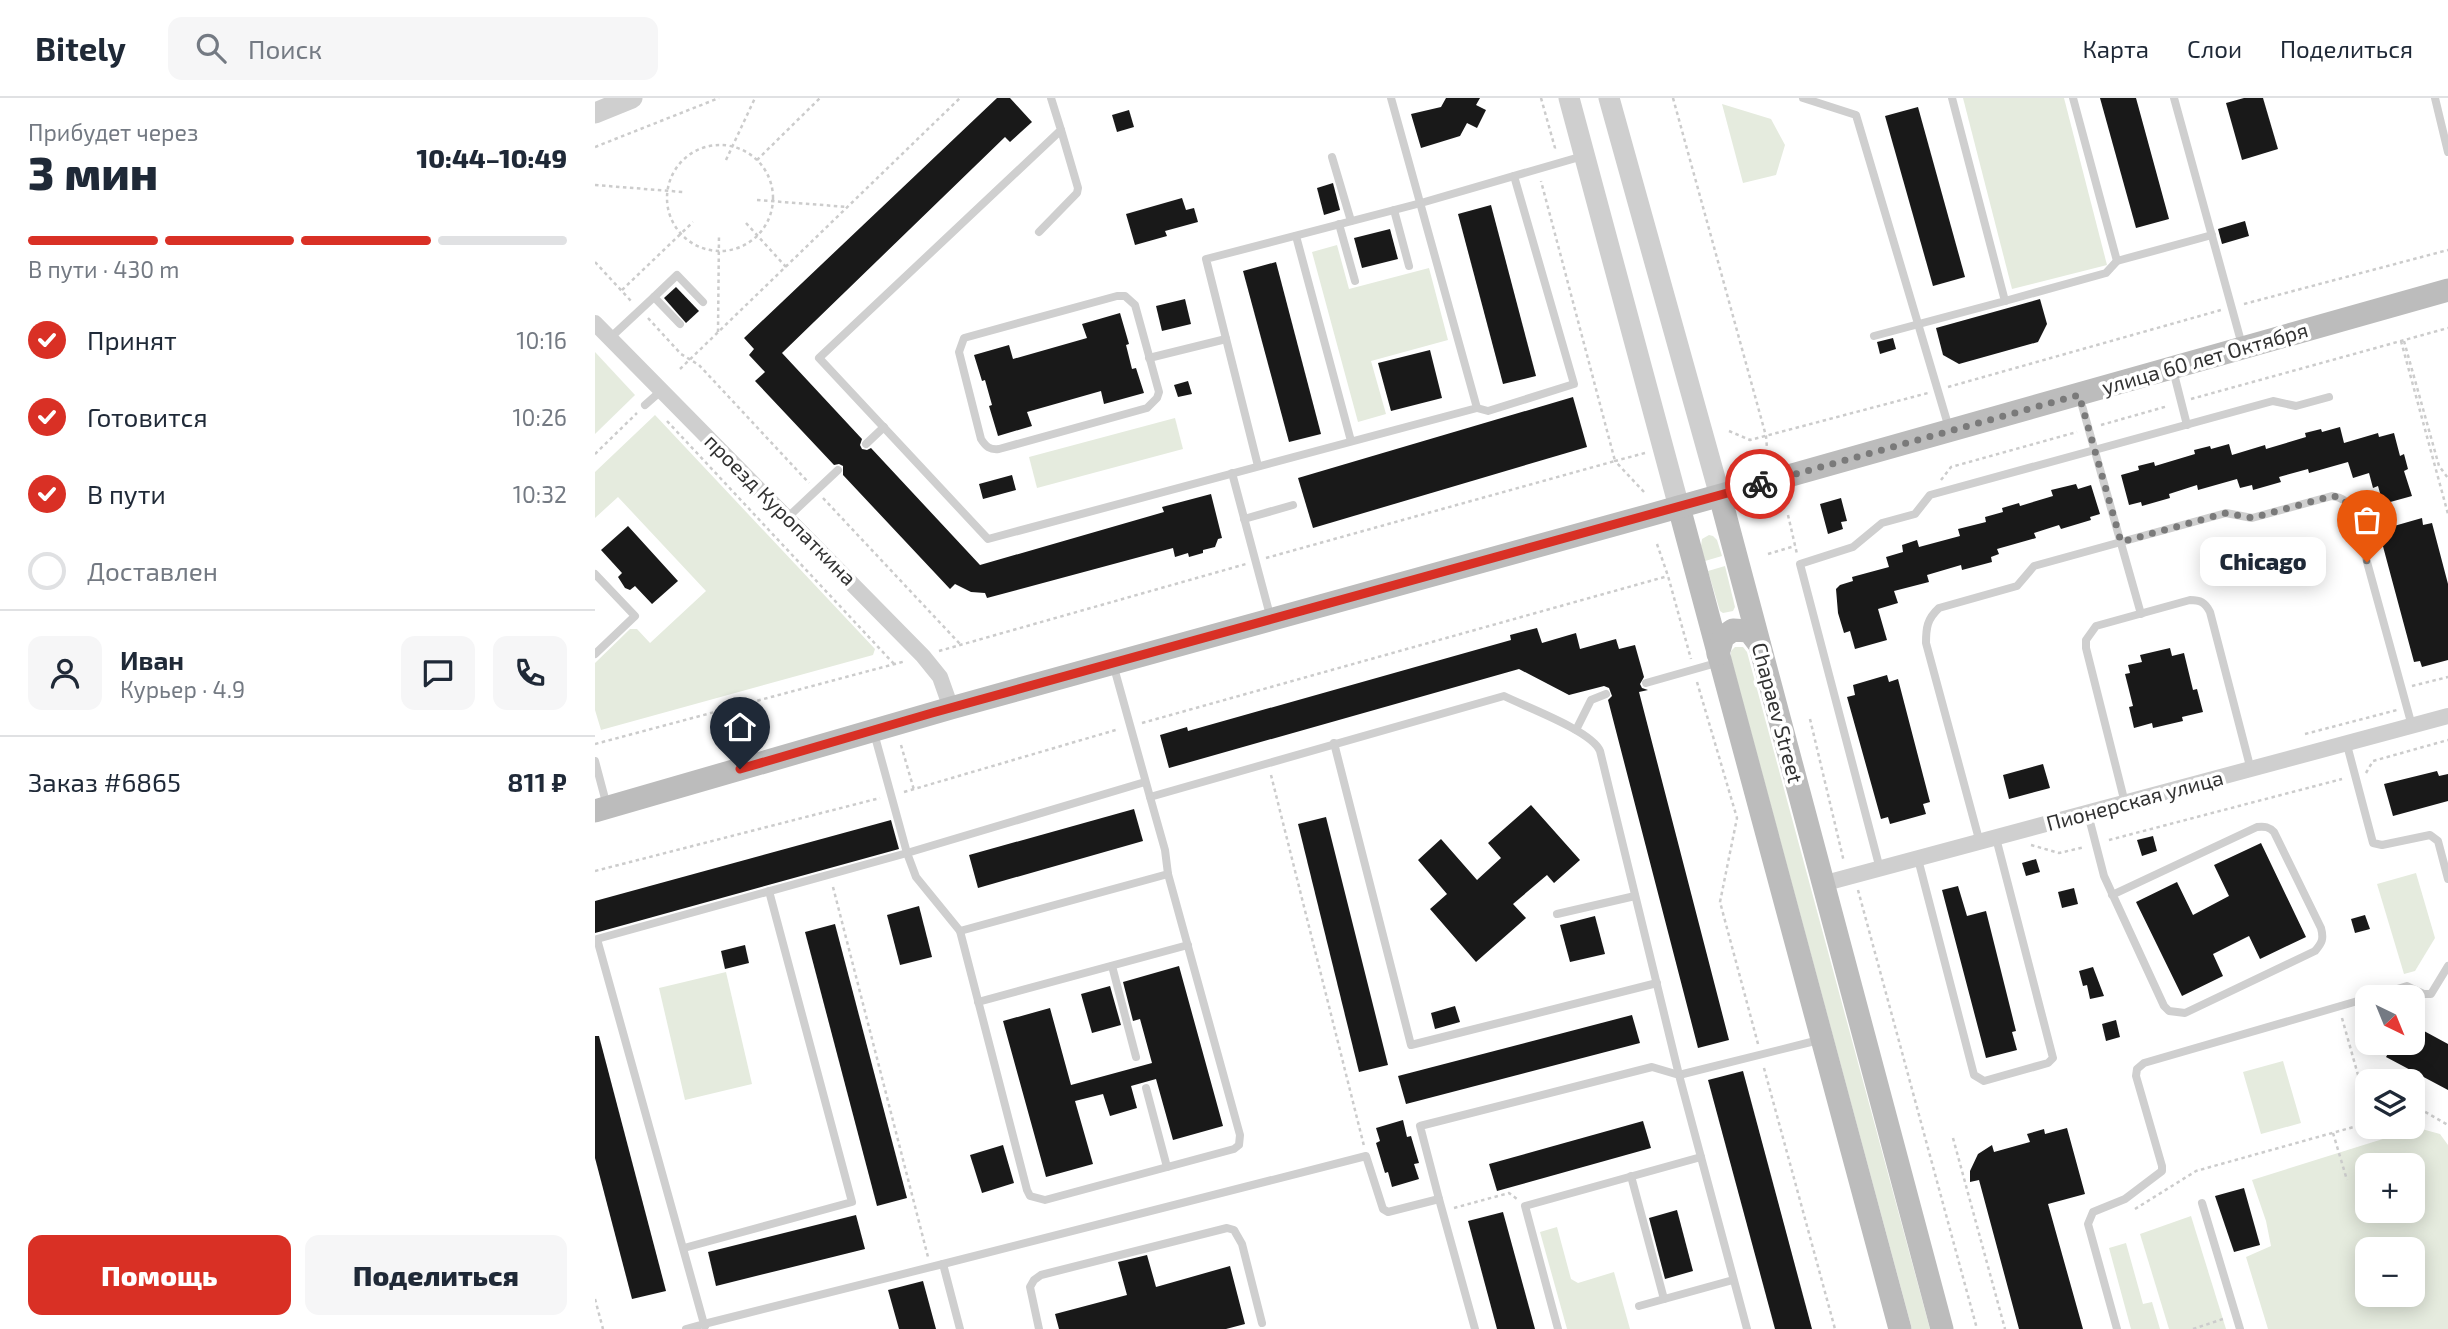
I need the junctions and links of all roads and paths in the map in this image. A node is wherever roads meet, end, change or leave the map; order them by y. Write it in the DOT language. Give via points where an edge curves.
graph roads {
  1 [pos="632,98"];
  2 [pos="719,98"];
  3 [pos="755,98"];
  4 [pos="820,98"];
  5 [pos="960,98"];
  6 [pos="1051,98"];
  7 [pos="1391,98"];
  8 [pos="1541,98"];
  9 [pos="1569,98"];
  10 [pos="1609,98"];
  11 [pos="1673,98"];
  12 [pos="1803,98"];
  13 [pos="1952,98"];
  14 [pos="2073,98"];
  15 [pos="2174,98"];
  16 [pos="2435,98"];
  17 [pos="595,113"];
  18 [pos="1061,130"];
  19 [pos="1623,146"];
  20 [pos="595,147"];
  21 [pos="732,147"];
  22 [pos="2448,152"];
  23 [pos="1585,156"];
  24 [pos="1332,157"];
  25 [pos="726,160"];
  26 [pos="757,160"];
  27 [pos="1538,170"];
  28 [pos="1514,176"];
  29 [pos="595,185"];
  30 [pos="667,190"];
  31 [pos="683,192"];
  32 [pos="757,200"];
  33 [pos="772,201"];
  34 [pos="1421,203"];
  35 [pos="848,207"];
  36 [pos="1394,210"];
  37 [pos="693,222"];
  38 [pos="1351,222"];
  39 [pos="745,223"];
  40 [pos="1339,225"];
  41 [pos="1039,232"];
  42 [pos="681,234"];
  43 [pos="719,234"];
  44 [pos="757,235"];
  45 [pos="2212,235"];
  46 [pos="1296,236"];
  47 [pos="718,250"];
  48 [pos="2448,250"];
  49 [pos="2117,261"];
  50 [pos="595,262"];
  51 [pos="1409,266"];
  52 [pos="786,267"];
  53 [pos="1355,281"];
  54 [pos="621,290"];
  55 [pos="2448,290"];
  56 [pos="654,297"];
  57 [pos="2005,301"];
  58 [pos="703,302"];
  59 [pos="2231,307"];
  60 [pos="640,310"];
  61 [pos="595,323"];
  62 [pos="680,324"];
  63 [pos="1917,324"];
  64 [pos="718,332"];
  65 [pos="1874,336"];
  66 [pos="610,338"];
  67 [pos="1226,339"];
  68 [pos="2242,348"];
  69 [pos="1149,358"];
  70 [pos="690,359"];
  71 [pos="2172,368"];
  72 [pos="680,369"];
  73 [pos="662,390"];
  74 [pos="1937,390"];
  75 [pos="2079,395"];
  76 [pos="2329,397"];
  77 [pos="647,403"];
  78 [pos="1477,408"];
  79 [pos="2187,425"];
  80 [pos="884,427"];
  81 [pos="1729,431"];
  82 [pos="1950,431"];
  83 [pos="1766,436"];
  84 [pos="1351,441"];
  85 [pos="866,444"];
  86 [pos="1767,448"];
  87 [pos="2095,450"];
  88 [pos="1651,452"];
  89 [pos="595,454"];
  90 [pos="1615,461"];
  91 [pos="1258,466"];
  92 [pos="838,470"];
  93 [pos="1232,473"];
  94 [pos="2448,478"];
  95 [pos="816,491"];
  96 [pos="1644,492"];
  97 [pos="1720,496"];
  98 [pos="1293,505"];
  99 [pos="1679,507"];
  100 [pos="2448,514"];
  101 [pos="1788,515"];
  102 [pos="788,517"];
  103 [pos="1244,519"];
  104 [pos="2121,542"];
  105 [pos="1657,544"];
  106 [pos="1768,554"];
  107 [pos="1255,561"];
  108 [pos="595,574"];
  109 [pos="2141,614"];
  110 [pos="1272,620"];
  111 [pos="960,644"];
  112 [pos="1759,644"];
  113 [pos="595,654"];
  114 [pos="923,656"];
  115 [pos="1719,658"];
  116 [pos="894,664"];
  117 [pos="1113,664"];
  118 [pos="1694,669"];
  119 [pos="2448,677"];
  120 [pos="1646,683"];
  121 [pos="2402,689"];
  122 [pos="1606,694"];
  123 [pos="951,708"];
  124 [pos="2407,708"];
  125 [pos="2448,716"];
  126 [pos="1809,719"];
  127 [pos="2412,726"];
  128 [pos="874,730"];
  129 [pos="1576,730"];
  130 [pos="2305,734"];
  131 [pos="2448,740"];
  132 [pos="1334,743"];
  133 [pos="595,744"];
  134 [pos="901,745"];
  135 [pos="2347,745"];
  136 [pos="595,761"];
  137 [pos="1268,762"];
  138 [pos="2251,769"];
  139 [pos="2355,776"];
  140 [pos="1146,782"];
  141 [pos="914,790"];
  142 [pos="1150,797"];
  143 [pos="2125,803"];
  144 [pos="601,809"];
  145 [pos="2088,814"];
  146 [pos="2095,844"];
  147 [pos="1992,845"];
  148 [pos="907,853"];
  149 [pos="1918,859"];
  150 [pos="1880,869"];
  151 [pos="829,874"];
  152 [pos="1168,874"];
  153 [pos="1851,876"];
  154 [pos="2448,879"];
  155 [pos="1822,884"];
  156 [pos="769,891"];
  157 [pos="2112,895"];
  158 [pos="1635,896"];
  159 [pos="1557,914"];
  160 [pos="960,931"];
  161 [pos="1188,945"];
  162 [pos="1112,966"];
  163 [pos="2448,966"];
  164 [pos="1657,983"];
  165 [pos="2425,994"];
  166 [pos="978,1002"];
  167 [pos="2355,1002"];
  168 [pos="2342,1018"];
  169 [pos="1822,1039"];
  170 [pos="1761,1055"];
  171 [pos="1136,1057"];
  172 [pos="2357,1069"];
  173 [pos="1679,1075"];
  174 [pos="1146,1088"];
  175 [pos="2425,1112"];
  176 [pos="2448,1125"];
  177 [pos="2355,1126"];
  178 [pos="2332,1133"];
  179 [pos="1953,1138"];
  180 [pos="1366,1156"];
  181 [pos="1701,1157"];
  182 [pos="1167,1167"];
  183 [pos="1631,1176"];
  184 [pos="2347,1180"];
  185 [pos="1439,1199"];
  186 [pos="2202,1203"];
  187 [pos="1525,1206"];
  188 [pos="2134,1209"];
  189 [pos="1443,1211"];
  190 [pos="684,1248"];
  191 [pos="943,1264"];
  192 [pos="931,1267"];
  193 [pos="1733,1280"];
  194 [pos="595,1299"];
  195 [pos="1664,1299"];
  196 [pos="1639,1306"];
  197 [pos="2235,1314"];
  198 [pos="1262,1323"];
  199 [pos="705,1326"];
  200 [pos="603,1329"];
  201 [pos="686,1329"];
  202 [pos="960,1329"];
  203 [pos="1039,1329"];
  204 [pos="1475,1329"];
  205 [pos="1558,1329"];
  206 [pos="1747,1329"];
  207 [pos="1835,1329"];
  208 [pos="1900,1329"];
  209 [pos="1942,1329"];
  210 [pos="1977,1329"];
  211 [pos="2005,1329"];
  212 [pos="2117,1329"];
  213 [pos="2193,1329"];
  214 [pos="2240,1329"];
  1 -- 17 [label="street"];
  2 -- 20 [label="path"];
  3 -- 21 [label="path"];
  4 -- 26 [label="path"];
  5 -- 35 [label="path"];
  6 -- 18 [label="lane"];
  7 -- 34 [label="lane"];
  8 -- 27 [label="path" via="1555,148 1552,159 1537,164"];
  9 -- 23 [label="street, Chapaev Street"];
  10 -- 19 [label="street, Chapaev Street"];
  11 -- 83 [label="path"];
  12 -- 63 [label="lane" via="1856,115"];
  13 -- 57 [label="lane"];
  14 -- 49 [label="lane"];
  15 -- 45 [label="lane"];
  16 -- 22 [label="lane"];
  18 -- 41 [label="lane" via="1077,193"];
  18 -- 80 [label="lane" via="819,358"];
  19 -- 23 [label="street"];
  19 -- 97 [label="street, Chapaev Street"];
  21 -- 25 [label="path"];
  21 -- 26 [label="path"];
  21 -- 30 [label="path" via="708,146 689,155 674,171"];
  23 -- 27 [label="lane"];
  23 -- 99 [label="street, Chapaev Street"];
  24 -- 38 [label="lane"];
  26 -- 33 [label="path" via="770,183"];
  27 -- 28 [label="lane"];
  27 -- 90 [label="path"];
  28 -- 34 [label="lane"];
  28 -- 78 [label="lane" via="1574,384 1488,411"];
  29 -- 30 [label="path"];
  30 -- 31 [label="path"];
  30 -- 42 [label="path" via="668,209"];
  32 -- 33 [label="path"];
  33 -- 35 [label="path"];
  33 -- 44 [label="path"];
  34 -- 36 [label="lane"];
  34 -- 78 [label="lane"];
  35 -- 52 [label="path"];
  36 -- 38 [label="lane"];
  36 -- 51 [label="lane"];
  37 -- 42 [label="path"];
  38 -- 40 [label="lane"];
  39 -- 44 [label="path"];
  40 -- 46 [label="lane"];
  40 -- 53 [label="lane"];
  42 -- 47 [label="path" via="703,248"];
  42 -- 54 [label="path"];
  43 -- 47 [label="path"];
  44 -- 47 [label="path" via="737,248"];
  44 -- 52 [label="path"];
  45 -- 49 [label="lane"];
  45 -- 59 [label="lane"];
  46 -- 67 [label="lane" via="1206,258"];
  46 -- 84 [label="lane"];
  47 -- 64 [label="path"];
  48 -- 59 [label="path"];
  49 -- 57 [label="lane" via="2106,273"];
  50 -- 54 [label="path"];
  52 -- 64 [label="path"];
  54 -- 60 [label="path"];
  55 -- 68 [label="main road, улица 60 лет Октября"];
  56 -- 58 [label="lane" via="677,275"];
  56 -- 60 [label="lane"];
  56 -- 62 [label="lane"];
  57 -- 63 [label="lane"];
  59 -- 68 [label="lane"];
  59 -- 74 [label="path"];
  60 -- 66 [label="lane"];
  60 -- 70 [label="path"];
  61 -- 66 [label="street, проезд Куропаткина"];
  63 -- 65 [label="lane"];
  63 -- 74 [label="lane"];
  64 -- 70 [label="path"];
  66 -- 73 [label="street, проезд Куропаткина"];
  67 -- 69 [label="lane"];
  67 -- 91 [label="lane"];
  68 -- 71 [label="main road, улица 60 лет Октября"];
  69 -- 69 [label="lane" via="1159,392 1147,408 992,449 981,439 959,352 964,338 973,334 1125,296 1135,305"];
  70 -- 72 [label="path"];
  70 -- 95 [label="path"];
  71 -- 75 [label="main road, улица 60 лет Октября"];
  71 -- 79 [label="lane"];
  73 -- 77 [label="lane"];
  73 -- 102 [label="street, проезд Куропаткина"];
  74 -- 82 [label="lane"];
  74 -- 83 [label="path"];
  75 -- 82 [label="main road, улица 60 лет Октября"];
  75 -- 87 [label="lane"];
  76 -- 79 [label="lane" via="2296,406 2273,401"];
  77 -- 89 [label="path"];
  77 -- 116 [label="path"];
  78 -- 84 [label="lane"];
  79 -- 87 [label="lane"];
  80 -- 85 [label="lane"];
  80 -- 93 [label="lane" via="988,539"];
  81 -- 83 [label="path" via="1750,440"];
  82 -- 97 [label="main road, улица 60 лет Октября"];
  83 -- 86 [label="path"];
  84 -- 91 [label="lane"];
  87 -- 104 [label="lane"];
  87 -- 150 [label="lane" via="1930,495 1915,514 1882,523 1853,547 1800,564"];
  88 -- 90 [label="path"];
  90 -- 96 [label="path"];
  90 -- 107 [label="path"];
  91 -- 93 [label="lane"];
  92 -- 95 [label="lane"];
  93 -- 103 [label="lane"];
  94 -- 100 [label="path" via="2439,466 2402,341"];
  95 -- 102 [label="lane"];
  95 -- 111 [label="path"];
  97 -- 99 [label="main road, улица 60 лет Октября"];
  97 -- 112 [label="main road, Chapaev Street"];
  98 -- 103 [label="lane"];
  99 -- 110 [label="main road"];
  99 -- 115 [label="main road, Chapaev Street"];
  101 -- 106 [label="path" via="1795,546"];
  102 -- 114 [label="street, проезд Куропаткина"];
  103 -- 107 [label="lane"];
  104 -- 109 [label="lane"];
  104 -- 121 [label="lane" via="2226,513 2252,518 2332,496 2342,498 2353,511"];
  104 -- 147 [label="lane" via="2034,566 2017,586 1939,608 1930,616 1926,643"];
  105 -- 118 [label="path"];
  107 -- 110 [label="lane"];
  107 -- 111 [label="path"];
  108 -- 113 [label="lane" via="635,616"];
  109 -- 138 [label="lane" via="2190,600 2206,605"];
  109 -- 143 [label="lane" via="2096,626 2086,640"];
  110 -- 117 [label="main road"];
  111 -- 114 [label="path"];
  112 -- 115 [label="main road" via="1749,631 1733,630 1723,637"];
  112 -- 155 [label="main road, Chapaev Street"];
  114 -- 116 [label="path"];
  114 -- 123 [label="street, проезд Куропаткина" via="940,677"];
  115 -- 118 [label="lane"];
  115 -- 169 [label="main road, Chapaev Street"];
  116 -- 133 [label="path"];
  117 -- 123 [label="main road"];
  117 -- 140 [label="lane"];
  118 -- 120 [label="lane"];
  118 -- 170 [label="path" via="1737,818 1720,902"];
  119 -- 121 [label="path"];
  121 -- 124 [label="lane"];
  122 -- 129 [label="lane" via="1591,700"];
  123 -- 128 [label="main road"];
  124 -- 127 [label="lane"];
  124 -- 130 [label="path"];
  125 -- 127 [label="street, Пионерская улица"];
  126 -- 153 [label="path"];
  127 -- 135 [label="street, Пионерская улица"];
  128 -- 144 [label="main road"];
  128 -- 148 [label="lane"];
  129 -- 132 [label="lane" via="1504,696"];
  129 -- 158 [label="lane" via="1591,738 1600,751"];
  131 -- 139 [label="path" via="2373,761 2368,772"];
  132 -- 137 [label="lane"];
  132 -- 164 [label="lane" via="1411,1045"];
  134 -- 141 [label="path"];
  135 -- 138 [label="street, Пионерская улица"];
  135 -- 139 [label="lane"];
  136 -- 144 [label="lane"];
  137 -- 142 [label="lane"];
  137 -- 180 [label="path"];
  138 -- 143 [label="street, Пионерская улица"];
  139 -- 146 [label="path"];
  139 -- 154 [label="lane" via="2374,843 2430,835 2438,841"];
  140 -- 142 [label="lane"];
  140 -- 148 [label="lane"];
  142 -- 152 [label="lane"];
  143 -- 145 [label="street, Пионерская улица"];
  145 -- 146 [label="lane"];
  145 -- 147 [label="street, Пионерская улица"];
  146 -- 147 [label="path" via="2059,853 2031,845"];
  146 -- 157 [label="lane"];
  147 -- 149 [label="street, Пионерская улица"];
  147 -- 149 [label="lane" via="2053,1058 1984,1081 1974,1075"];
  148 -- 151 [label="lane"];
  148 -- 160 [label="lane" via="916,877"];
  149 -- 150 [label="street, Пионерская улица"];
  150 -- 153 [label="street, Пионерская улица"];
  151 -- 156 [label="lane"];
  151 -- 192 [label="path"];
  152 -- 160 [label="lane"];
  152 -- 161 [label="lane"];
  153 -- 155 [label="street, Пионерская улица"];
  153 -- 210 [label="path"];
  155 -- 209 [label="main road, Chapaev Street"];
  156 -- 190 [label="lane" via="852,1202"];
  156 -- 190 [label="lane" via="597,939"];
  157 -- 157 [label="lane" via="2164,1006 2178,1014 2315,951 2323,937 2269,827 2257,827"];
  158 -- 159 [label="lane"];
  158 -- 164 [label="lane"];
  160 -- 166 [label="lane"];
  161 -- 162 [label="lane"];
  161 -- 182 [label="lane" via="1241,1141 1234,1149"];
  162 -- 166 [label="lane"];
  162 -- 171 [label="lane"];
  163 -- 165 [label="lane" via="2431,993"];
  164 -- 173 [label="lane"];
  166 -- 182 [label="lane" via="1030,1196 1045,1200"];
  167 -- 212 [label="lane" via="2144,1063 2137,1069 2162,1171 2125,1199 2093,1212 2088,1224"];
  168 -- 172 [label="path"];
  169 -- 170 [label="lane"];
  169 -- 208 [label="main road, Chapaev Street"];
  170 -- 173 [label="lane"];
  170 -- 207 [label="path"];
  173 -- 181 [label="lane"];
  173 -- 185 [label="lane" via="1652,1067 1420,1125"];
  174 -- 182 [label="lane"];
  175 -- 176 [label="path"];
  177 -- 178 [label="path"];
  178 -- 184 [label="path"];
  178 -- 188 [label="path" via="2196,1171"];
  179 -- 211 [label="path"];
  180 -- 185 [label="lane" via="1383,1209 1388,1212"];
  180 -- 191 [label="lane"];
  181 -- 183 [label="lane"];
  181 -- 193 [label="lane"];
  183 -- 187 [label="lane"];
  183 -- 195 [label="lane"];
  185 -- 189 [label="lane"];
  186 -- 197 [label="lane"];
  187 -- 189 [label="path" via="1509,1193"];
  187 -- 205 [label="lane"];
  189 -- 204 [label="lane"];
  190 -- 199 [label="lane"];
  191 -- 192 [label="lane"];
  191 -- 202 [label="lane"];
  192 -- 199 [label="lane"];
  193 -- 195 [label="lane"];
  193 -- 206 [label="lane"];
  194 -- 200 [label="path"];
  195 -- 196 [label="lane"];
  197 -- 213 [label="path"];
  197 -- 214 [label="lane"];
  198 -- 203 [label="lane" via="1242,1244 1234,1230 1227,1228 1041,1275 1030,1287"];
  199 -- 201 [label="lane"];
}
